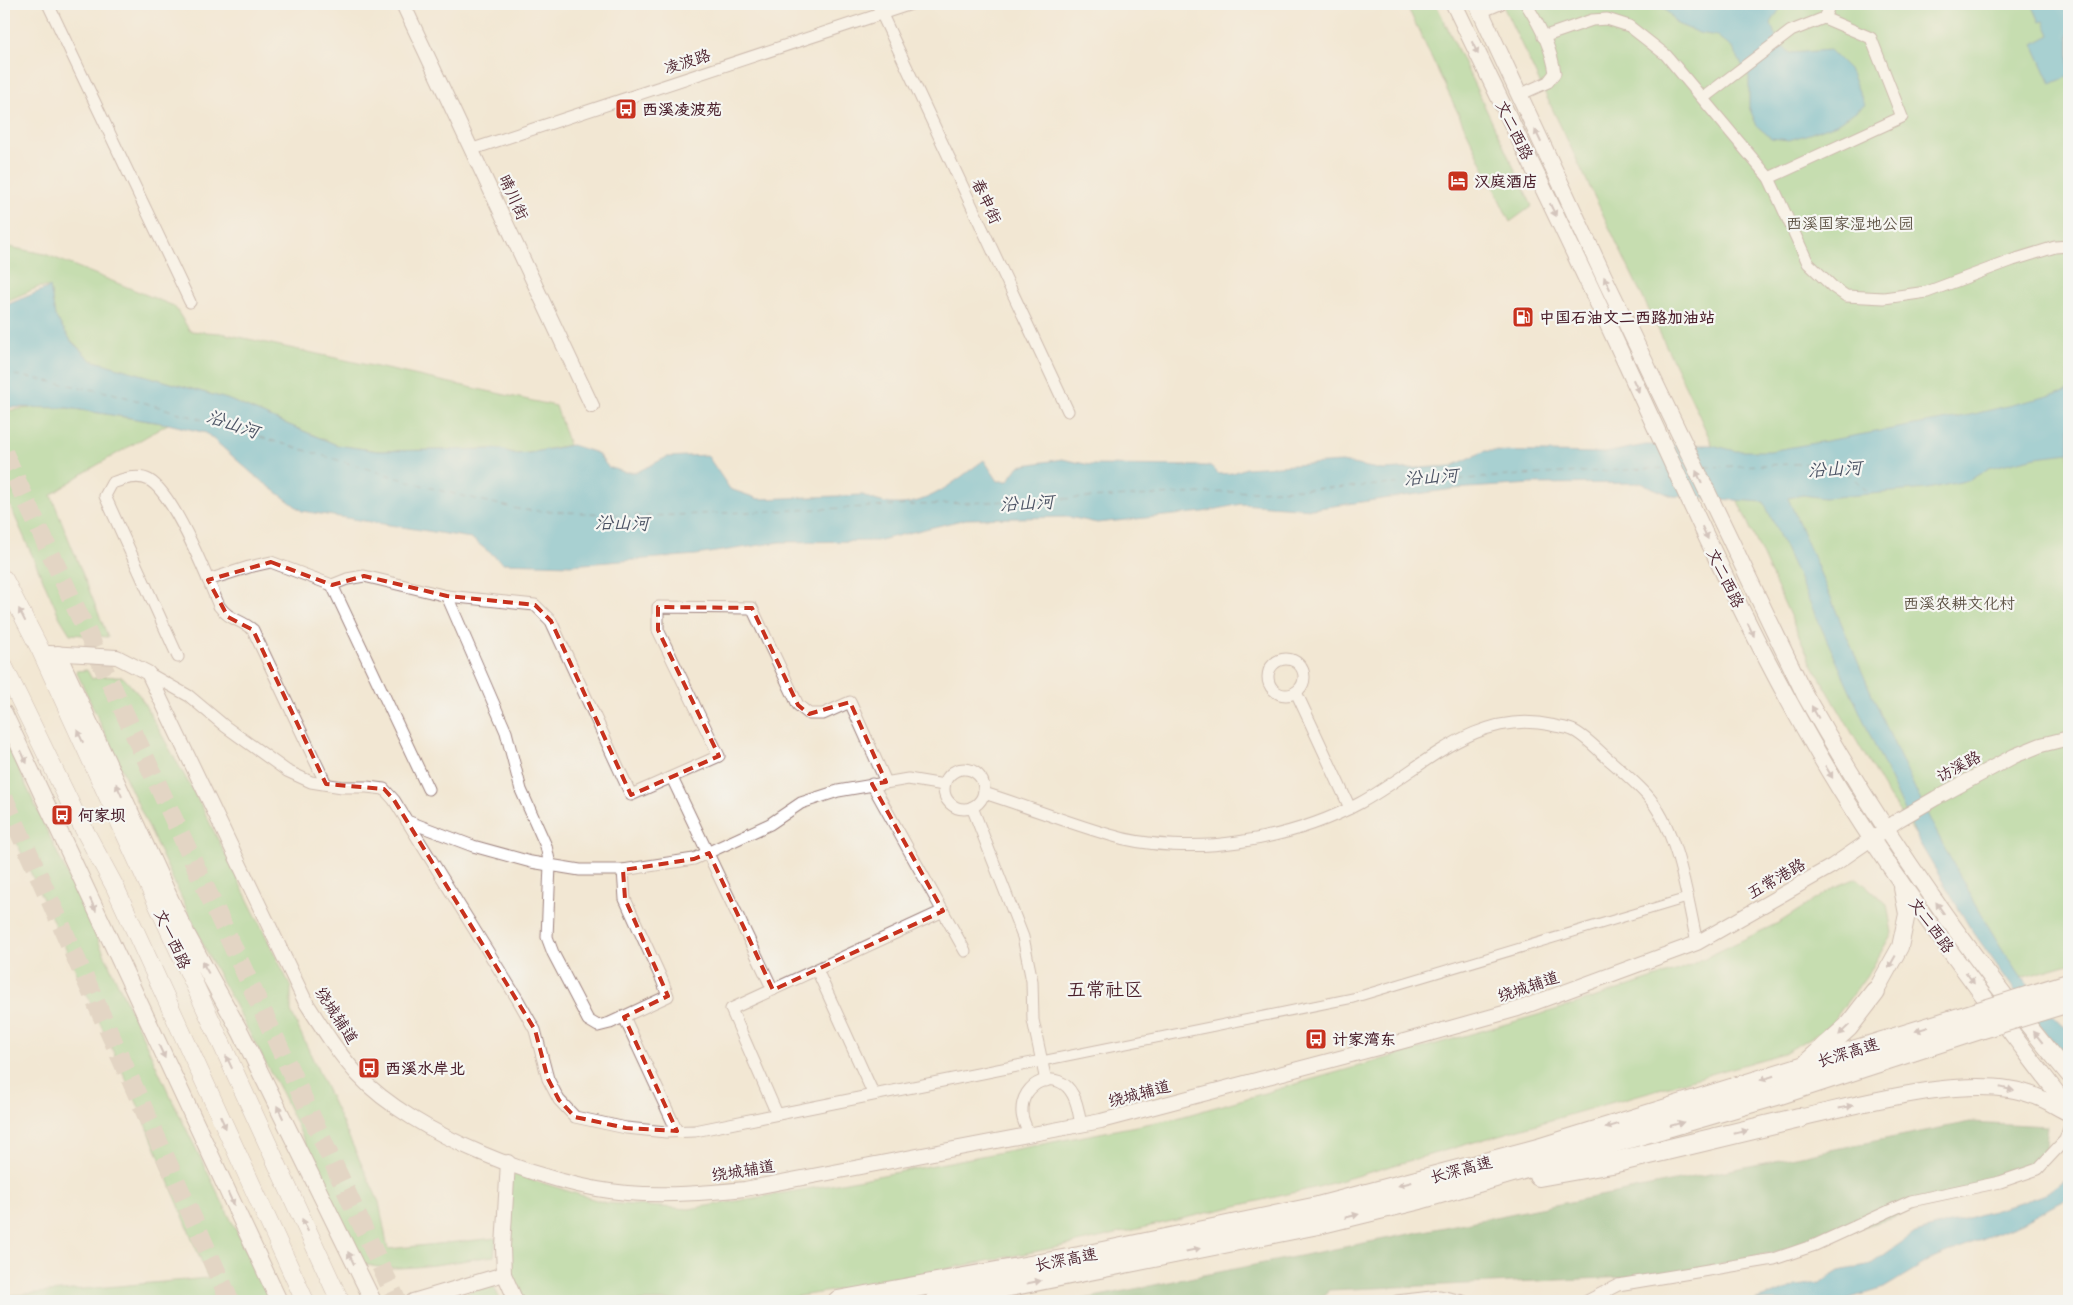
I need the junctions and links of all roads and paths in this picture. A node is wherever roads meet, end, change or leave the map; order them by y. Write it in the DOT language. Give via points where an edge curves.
graph roads {
  1 [pos="48,4"];
  2 [pos="403,4"];
  3 [pos="912,4"];
  4 [pos="1454,4"];
  5 [pos="1500,4"];
  6 [pos="1526,4"];
  7 [pos="1830,4"];
  8 [pos="1479,8"];
  9 [pos="879,9"];
  10 [pos="1824,18"];
  11 [pos="1543,37"];
  12 [pos="1519,95"];
  13 [pos="1703,98"];
  14 [pos="473,149"];
  15 [pos="1770,178"];
  16 [pos="2069,246"];
  17 [pos="190,302"];
  18 [pos="592,406"];
  19 [pos="1068,411"];
  20 [pos="4,579"];
  21 [pos="208,580"];
  22 [pos="332,585"];
  23 [pos="447,596"];
  24 [pos="50,653"];
  25 [pos="178,656"];
  26 [pos="4,667"];
  27 [pos="148,673"];
  28 [pos="8,684"];
  29 [pos="1296,692"];
  30 [pos="4,713"];
  31 [pos="2069,738"];
  32 [pos="672,778"];
  33 [pos="886,782"];
  34 [pos="326,784"];
  35 [pos="872,784"];
  36 [pos="944,785"];
  37 [pos="428,789"];
  38 [pos="984,793"];
  39 [pos="972,807"];
  40 [pos="1350,808"];
  41 [pos="407,821"];
  42 [pos="1885,828"];
  43 [pos="140,836"];
  44 [pos="1870,840"];
  45 [pos="709,853"];
  46 [pos="550,865"];
  47 [pos="623,870"];
  48 [pos="1900,881"];
  49 [pos="148,886"];
  50 [pos="1687,898"];
  51 [pos="943,912"];
  52 [pos="184,929"];
  53 [pos="1697,943"];
  54 [pos="965,951"];
  55 [pos="817,970"];
  56 [pos="773,990"];
  57 [pos="2069,990"];
  58 [pos="1875,992"];
  59 [pos="624,1017"];
  60 [pos="1974,1022"];
  61 [pos="1042,1061"];
  62 [pos="1804,1066"];
  63 [pos="2069,1075"];
  64 [pos="1046,1081"];
  65 [pos="873,1093"];
  66 [pos="2069,1110"];
  67 [pos="2069,1113"];
  68 [pos="777,1114"];
  69 [pos="1799,1118"];
  70 [pos="1081,1125"];
  71 [pos="2069,1128"];
  72 [pos="677,1131"];
  73 [pos="1029,1135"];
  74 [pos="508,1162"];
  75 [pos="1420,1199"];
  76 [pos="504,1274"];
  77 [pos="279,1301"];
  78 [pos="305,1301"];
  79 [pos="340,1301"];
  80 [pos="373,1301"];
  81 [pos="412,1301"];
  82 [pos="516,1301"];
  83 [pos="838,1301"];
  84 [pos="935,1301"];
  85 [pos="1397,1301"];
  86 [pos="1463,1301"];
  87 [pos="1587,1301"];
  1 -- 17 [label="street"];
  2 -- 14 [label="street, 晴川街"];
  3 -- 9 [label="street, 凌波路"];
  4 -- 44 [label="main road, 文二西路, one-way" via="1722,571 1785,694"];
  5 -- 8 [label="street"];
  6 -- 11 [label="street"];
  7 -- 10 [label="street"];
  8 -- 12 [label="main road, 文二西路"];
  9 -- 14 [label="street, 凌波路"];
  9 -- 19 [label="street, 春申街"];
  10 -- 13 [label="street" via="1791,31"];
  10 -- 15 [label="street" via="1870,38 1902,117"];
  11 -- 12 [label="street" via="1554,62 1555,73 1548,82"];
  11 -- 13 [label="street" via="1592,20 1617,21 1629,26 1666,55"];
  42 -- 12 [label="main road, 文二西路, one-way" via="1805,695 1742,569"];
  13 -- 15 [label="street"];
  14 -- 18 [label="street, 晴川街"];
  15 -- 16 [label="street" via="1808,263 1846,296 1884,298 1927,292 2013,260"];
  24 -- 20 [label="main road, 文一西路, one-way"];
  21 -- 22 [label="street" via="271,562"];
  21 -- 25 [label="street" via="167,496 148,479 128,477 112,483 105,496"];
  21 -- 34 [label="street" via="219,606 228,617 242,621 254,630"];
  22 -- 23 [label="street" via="364,576"];
  22 -- 37 [label="street"];
  23 -- 32 [label="street" via="534,605 542,610 551,621 631,795"];
  23 -- 46 [label="street" via="506,732 521,790 546,846"];
  24 -- 27 [label="street" via="117,657"];
  43 -- 24 [label="main road, one-way"];
  49 -- 24 [label="main road, 文一西路, one-way"];
  26 -- 28 [label="main road, 文一西路"];
  27 -- 34 [label="street" via="189,696 286,771 311,782"];
  27 -- 74 [label="street, 绕城辅道" via="305,1001 331,1040 358,1076 402,1112 454,1142"];
  28 -- 78 [label="main road, 文一西路, one-way" via="130,918"];
  29 -- 40 [label="street"];
  30 -- 77 [label="main road, one-way"];
  31 -- 42 [label="street, 访溪路" via="2014,756"];
  32 -- 33 [label="street" via="719,756 658,630 658,607 752,608 798,705 809,714 823,714 850,702"];
  32 -- 45 [label="street"];
  33 -- 35 [label="street"];
  33 -- 36 [label="street" via="908,779"];
  34 -- 41 [label="street" via="384,790"];
  35 -- 45 [label="street" via="802,803 770,824"];
  35 -- 51 [label="street"];
  36 -- 38 [label="street" via="955,770 967,768 982,780"];
  36 -- 39 [label="street" via="950,803 960,808"];
  38 -- 39 [label="street" via="978,804"];
  38 -- 40 [label="street" via="1111,836 1141,842 1203,845 1239,842 1309,825"];
  39 -- 61 [label="street" via="1023,937 1032,980 1033,1020"];
  40 -- 50 [label="street" via="1467,735 1497,724 1533,721 1573,730 1647,795 1670,834"];
  41 -- 46 [label="street" via="473,846"];
  41 -- 72 [label="street" via="535,1030 548,1079 559,1100 575,1117 626,1128"];
  42 -- 44 [label="street, 访溪路"];
  63 -- 42 [label="main road, 文二西路, one-way" via="1964,942"];
  43 -- 49 [label="main road"];
  43 -- 52 [label="main road"];
  44 -- 48 [label="main road, 文二西路"];
  44 -- 53 [label="street, 五常港路" via="1832,866"];
  45 -- 47 [label="street" via="694,859"];
  45 -- 56 [label="street"];
  46 -- 47 [label="street" via="580,870"];
  46 -- 59 [label="street" via="546,937 552,953 588,1020 598,1026"];
  47 -- 59 [label="street" via="625,899 668,996"];
  48 -- 58 [label="main road, one-way" via="1907,914 1900,947"];
  48 -- 66 [label="main road, 文二西路, one-way"];
  49 -- 52 [label="main road"];
  79 -- 49 [label="main road, 文一西路, one-way"];
  50 -- 53 [label="street"];
  50 -- 61 [label="street" via="1352,998"];
  51 -- 54 [label="street"];
  51 -- 55 [label="street"];
  80 -- 52 [label="main road, one-way" via="241,1033"];
  53 -- 70 [label="street, 绕城辅道" via="1518,1008 1395,1044"];
  55 -- 56 [label="street"];
  55 -- 65 [label="street"];
  56 -- 68 [label="street" via="731,1010"];
  57 -- 60 [label="highway, 长深高速, bridge"];
  58 -- 62 [label="highway, one-way" via="1848,1027"];
  59 -- 72 [label="street"];
  60 -- 62 [label="highway, 长深高速, one-way"];
  75 -- 60 [label="highway, 长深高速, one-way" via="1777,1096"];
  61 -- 64 [label="street"];
  61 -- 65 [label="street"];
  62 -- 83 [label="highway, 长深高速, one-way" via="1538,1149 1318,1207 1079,1257"];
  64 -- 70 [label="street" via="1063,1083 1073,1094"];
  64 -- 73 [label="street" via="1031,1085 1024,1097 1022,1113"];
  65 -- 68 [label="street"];
  69 -- 67 [label="main road, one-way" via="1922,1091 1996,1086 2035,1095"];
  68 -- 72 [label="street" via="695,1131"];
  75 -- 69 [label="highway, one-way" via="1612,1163"];
  70 -- 73 [label="street, 绕城辅道"];
  71 -- 87 [label="street" via="2065,1140 2038,1169 2000,1182 1911,1201 1815,1245 1774,1259 1618,1286"];
  73 -- 74 [label="street, 绕城辅道" via="744,1189 687,1195 626,1193 560,1181"];
  74 -- 76 [label="street"];
  84 -- 75 [label="highway, 长深高速, one-way" via="1309,1226"];
  76 -- 81 [label="street"];
  76 -- 82 [label="street"];
  85 -- 86 [label="street" via="1440,1296"];
}
